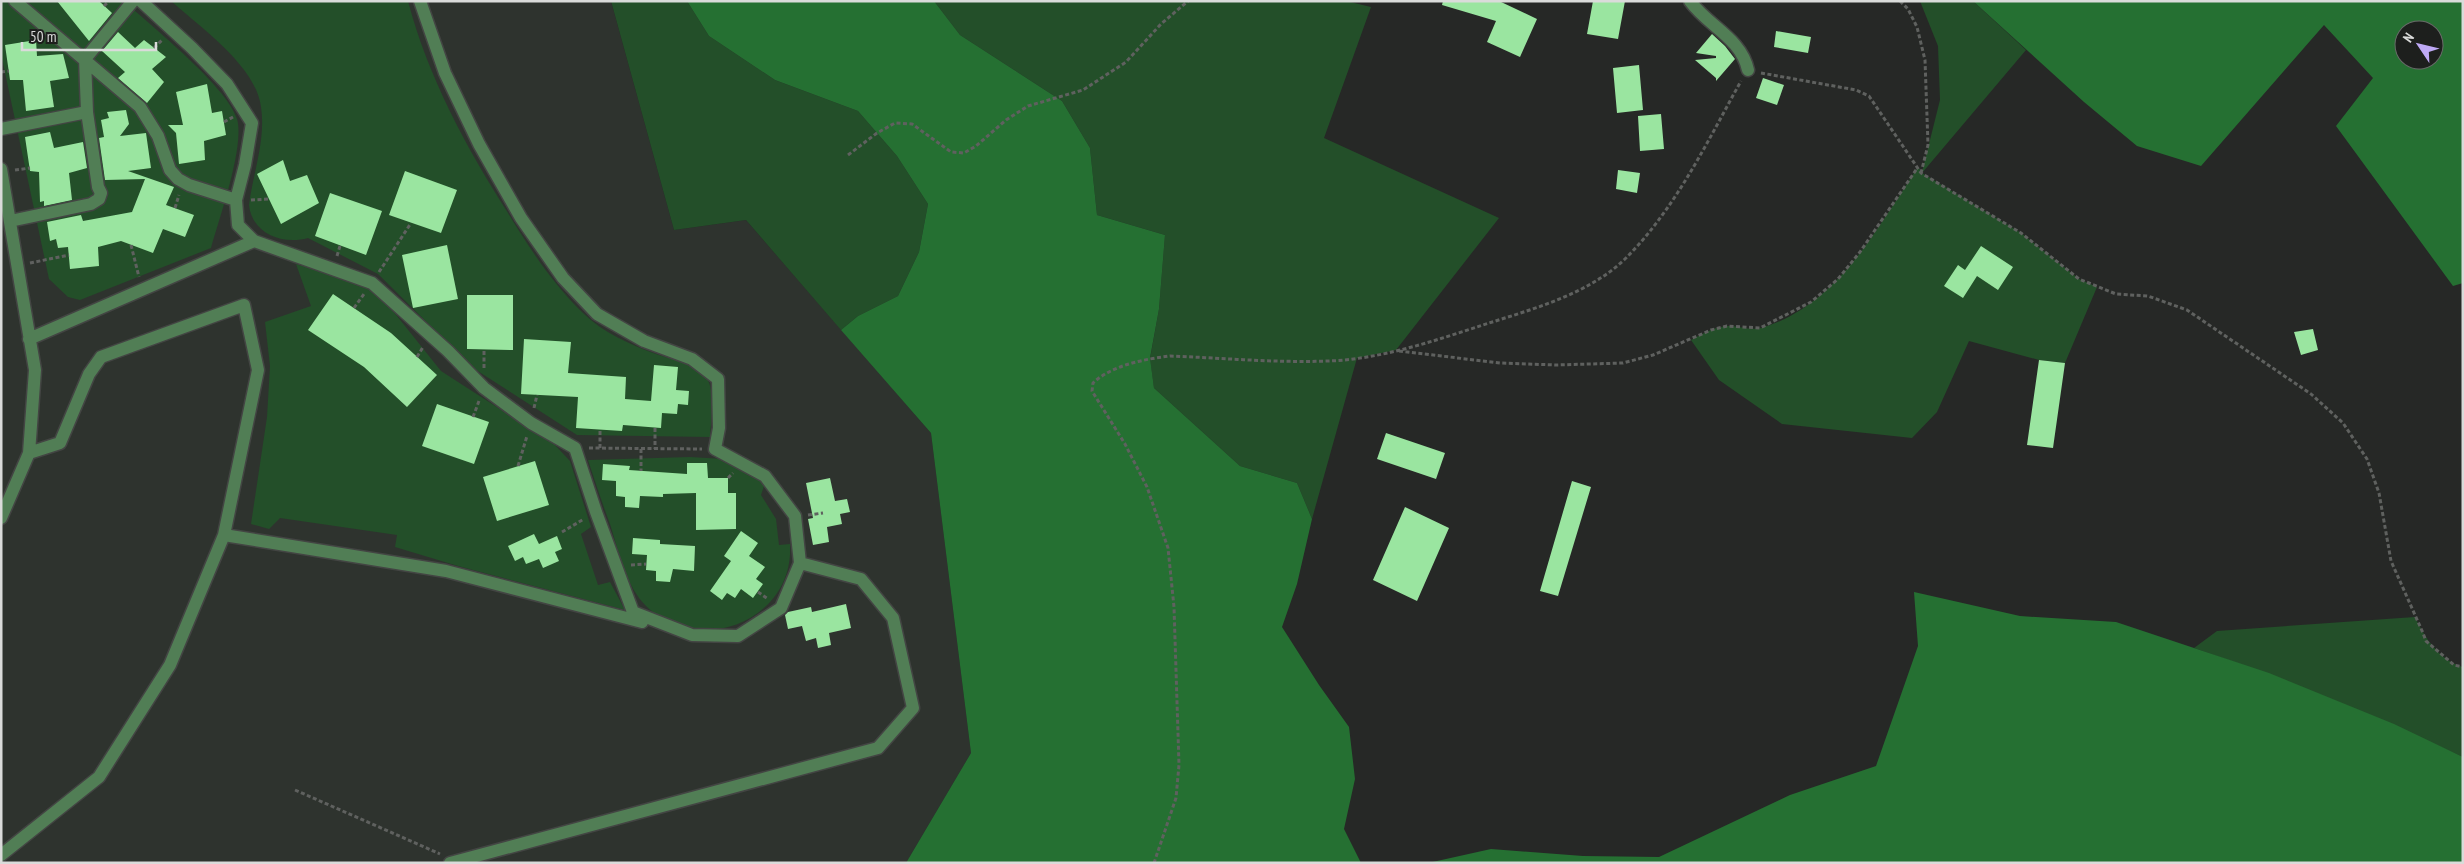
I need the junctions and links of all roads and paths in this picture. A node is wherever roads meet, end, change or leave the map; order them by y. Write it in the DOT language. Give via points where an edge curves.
graph roads {
  1 [pos="15,1"];
  2 [pos="109,1"];
  3 [pos="133,1"];
  4 [pos="141,1"];
  5 [pos="420,1"];
  6 [pos="1188,1"];
  7 [pos="1690,1"];
  8 [pos="1900,1"];
  9 [pos="104,6"];
  10 [pos="85,59"];
  11 [pos="1748,70"];
  12 [pos="8,71"];
  13 [pos="1,72"];
  14 [pos="88,112"];
  15 [pos="1,129"];
  16 [pos="848,155"];
  17 [pos="1918,167"];
  18 [pos="1,169"];
  19 [pos="1921,173"];
  20 [pos="236,200"];
  21 [pos="10,221"];
  22 [pos="411,223"];
  23 [pos="254,240"];
  24 [pos="132,245"];
  25 [pos="69,254"];
  26 [pos="17,266"];
  27 [pos="378,274"];
  28 [pos="143,289"];
  29 [pos="30,339"];
  30 [pos="1396,350"];
  31 [pos="531,423"];
  32 [pos="655,428"];
  33 [pos="600,430"];
  34 [pos="575,448"];
  35 [pos="600,448"];
  36 [pos="641,449"];
  37 [pos="656,449"];
  38 [pos="715,449"];
  39 [pos="29,453"];
  40 [pos="518,466"];
  41 [pos="641,471"];
  42 [pos="596,512"];
  43 [pos="1,518"];
  44 [pos="562,532"];
  45 [pos="224,536"];
  46 [pos="800,563"];
  47 [pos="692,635"];
  48 [pos="2463,667"];
  49 [pos="295,790"];
  50 [pos="1,855"];
  51 [pos="452,862"];
  52 [pos="1154,863"];
  1 -- 10 [label="street"];
  2 -- 9 [label="path"];
  3 -- 10 [label="street"];
  4 -- 20 [label="street" via="227,84 252,123"];
  5 -- 38 [label="street" via="445,73 479,144 521,218 563,278 597,314 644,341 692,359 718,379 719,428"];
  6 -- 16 [label="path" via="1161,24 1126,62 1083,90 1028,106 964,153 951,152 912,124 895,123"];
  7 -- 11 [label="street" via="1733,43 1746,61"];
  8 -- 19 [label="path" via="1917,26 1925,60 1928,145"];
  10 -- 14 [label="street"];
  10 -- 20 [label="street" via="140,107 158,136 170,170 178,179"];
  11 -- 17 [label="path" via="1856,90 1869,96"];
  11 -- 30 [label="path" via="1671,202 1626,257 1609,272 1571,294 1527,311"];
  12 -- 13 [label="path"];
  14 -- 15 [label="street"];
  14 -- 21 [label="street" via="101,193 99,199 92,204"];
  17 -- 19 [label="path"];
  17 -- 30 [label="path" via="1838,280 1811,302 1760,328 1727,326 1652,355 1623,362 1500,363"];
  18 -- 21 [label="street"];
  19 -- 48 [label="path" via="2021,233 2079,279 2116,294 2148,296 2187,310 2312,394 2343,423 2367,459 2379,493 2392,561 2426,641 2454,665"];
  20 -- 23 [label="street" via="238,225"];
  21 -- 26 [label="street"];
  22 -- 27 [label="path"];
  23 -- 28 [label="street"];
  23 -- 31 [label="street" via="372,283 484,388"];
  24 -- 28 [label="path"];
  25 -- 26 [label="path"];
  26 -- 29 [label="street"];
  28 -- 29 [label="street"];
  29 -- 39 [label="street" via="35,370"];
  30 -- 52 [label="path" via="1330,361 1150,358 1110,371 1093,383 1092,391 1125,444 1147,488 1168,548 1174,607 1180,764 1176,798"];
  31 -- 34 [label="street"];
  31 -- 40 [label="path"];
  32 -- 37 [label="path"];
  33 -- 35 [label="path"];
  34 -- 35 [label="path"];
  34 -- 42 [label="street"];
  35 -- 36 [label="path"];
  36 -- 37 [label="path"];
  36 -- 41 [label="path"];
  37 -- 38 [label="path"];
  38 -- 46 [label="street" via="765,476 795,516"];
  39 -- 43 [label="street"];
  39 -- 45 [label="street" via="60,443 89,374 101,357 244,305 258,370"];
  42 -- 44 [label="path"];
  42 -- 47 [label="street" via="633,612"];
  45 -- 47 [label="street" via="446,571"];
  45 -- 50 [label="street" via="170,665 99,777"];
  46 -- 47 [label="street" via="781,608 738,636"];
  46 -- 51 [label="street" via="861,579 893,618 913,708 878,748"];
  49 -- 51 [label="path"];
}
